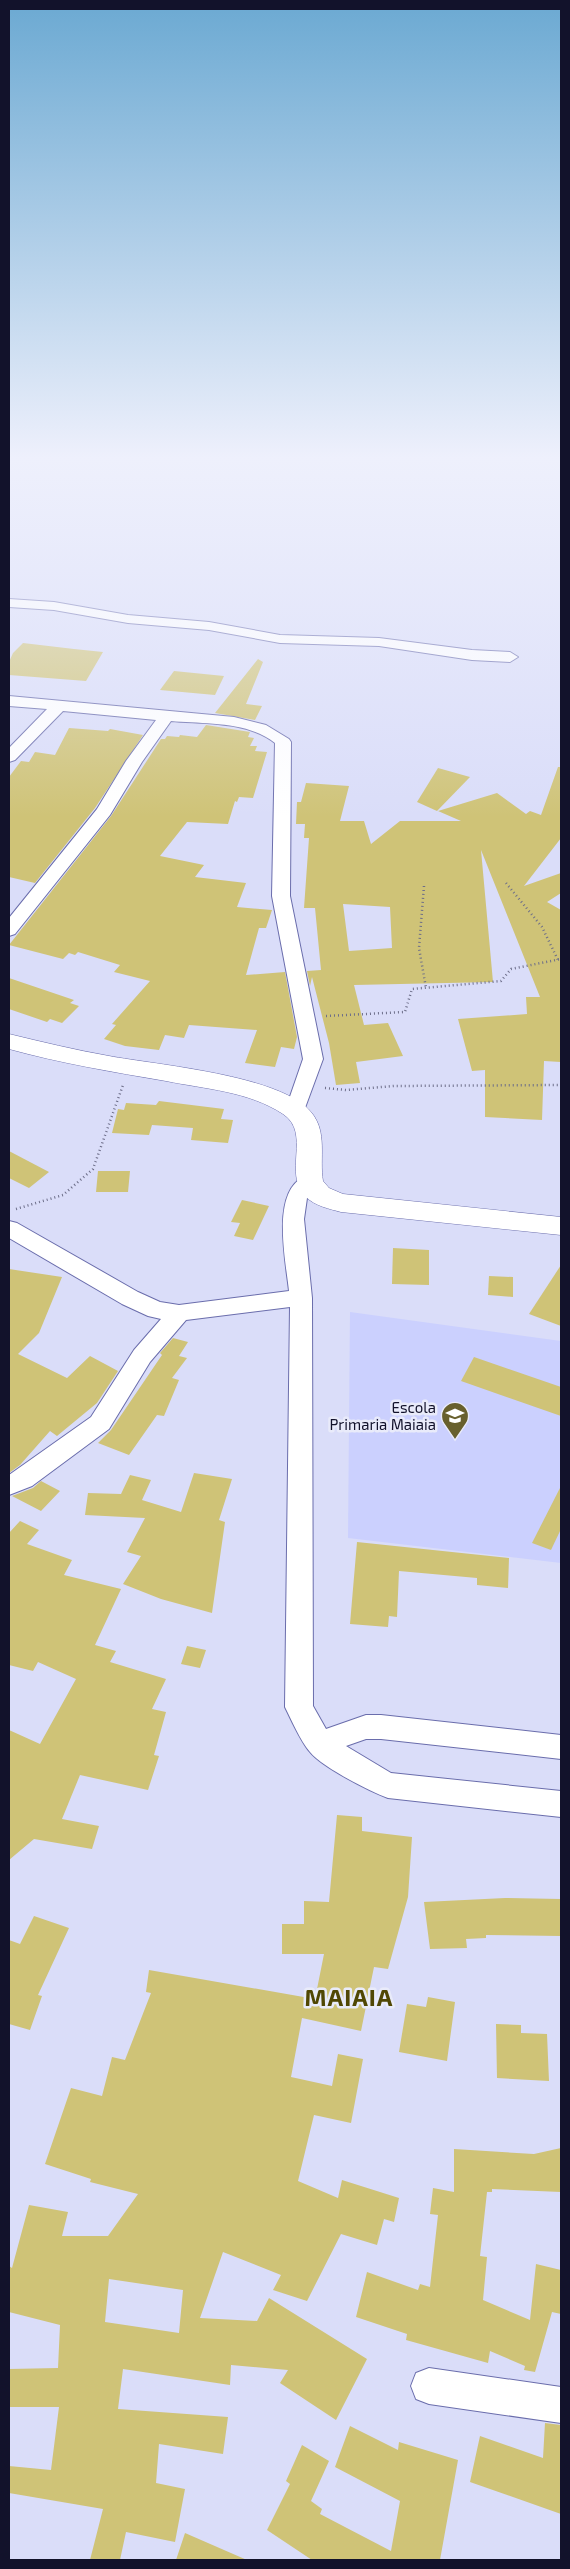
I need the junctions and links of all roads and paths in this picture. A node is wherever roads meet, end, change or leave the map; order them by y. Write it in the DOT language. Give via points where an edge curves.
graph roads {
  1 [pos="9,603"];
  2 [pos="510,657"];
  3 [pos="9,701"];
  4 [pos="58,707"];
  5 [pos="167,716"];
  6 [pos="9,757"];
  7 [pos="506,883"];
  8 [pos="424,886"];
  9 [pos="9,930"];
  10 [pos="560,959"];
  11 [pos="426,988"];
  12 [pos="305,1018"];
  13 [pos="9,1041"];
  14 [pos="129,1068"];
  15 [pos="561,1085"];
  16 [pos="302,1086"];
  17 [pos="295,1111"];
  18 [pos="309,1182"];
  19 [pos="10,1220"];
  20 [pos="561,1226"];
  21 [pos="301,1298"];
  22 [pos="179,1313"];
  23 [pos="9,1485"];
  24 [pos="320,1744"];
  25 [pos="561,1747"];
  26 [pos="561,1804"];
  27 [pos="429,2386"];
  28 [pos="561,2405"];
  1 -- 2 [label="street" via="209,626 280,639 379,642"];
  3 -- 4 [label="street"];
  4 -- 5 [label="street"];
  4 -- 6 [label="street"];
  5 -- 9 [label="street" via="134,761 104,811"];
  5 -- 12 [label="street" via="258,727 272,732 283,742 281,896"];
  7 -- 10 [label="path" via="542,927"];
  8 -- 11 [label="path" via="419,959"];
  10 -- 11 [label="path" via="511,969 501,981"];
  11 -- 12 [label="path" via="412,989 405,1012"];
  12 -- 16 [label="street" via="313,1059"];
  13 -- 14 [label="street" via="51,1054"];
  14 -- 17 [label="street" via="242,1087"];
  14 -- 19 [label="path" via="93,1169 63,1195"];
  15 -- 16 [label="path" via="394,1086 346,1090"];
  16 -- 17 [label="street"];
  17 -- 18 [label="street" via="306,1126 311,1141"];
  18 -- 20 [label="street" via="315,1191 341,1203"];
  18 -- 21 [label="street" via="296,1197 293,1219"];
  19 -- 22 [label="street" via="130,1298 156,1310"];
  21 -- 22 [label="street"];
  21 -- 24 [label="street" via="299,1708"];
  22 -- 23 [label="street" via="142,1356 100,1423"];
  24 -- 25 [label="street" via="366,1727 381,1727"];
  24 -- 26 [label="street" via="363,1773 388,1785"];
  27 -- 28 [label="street"];
}
